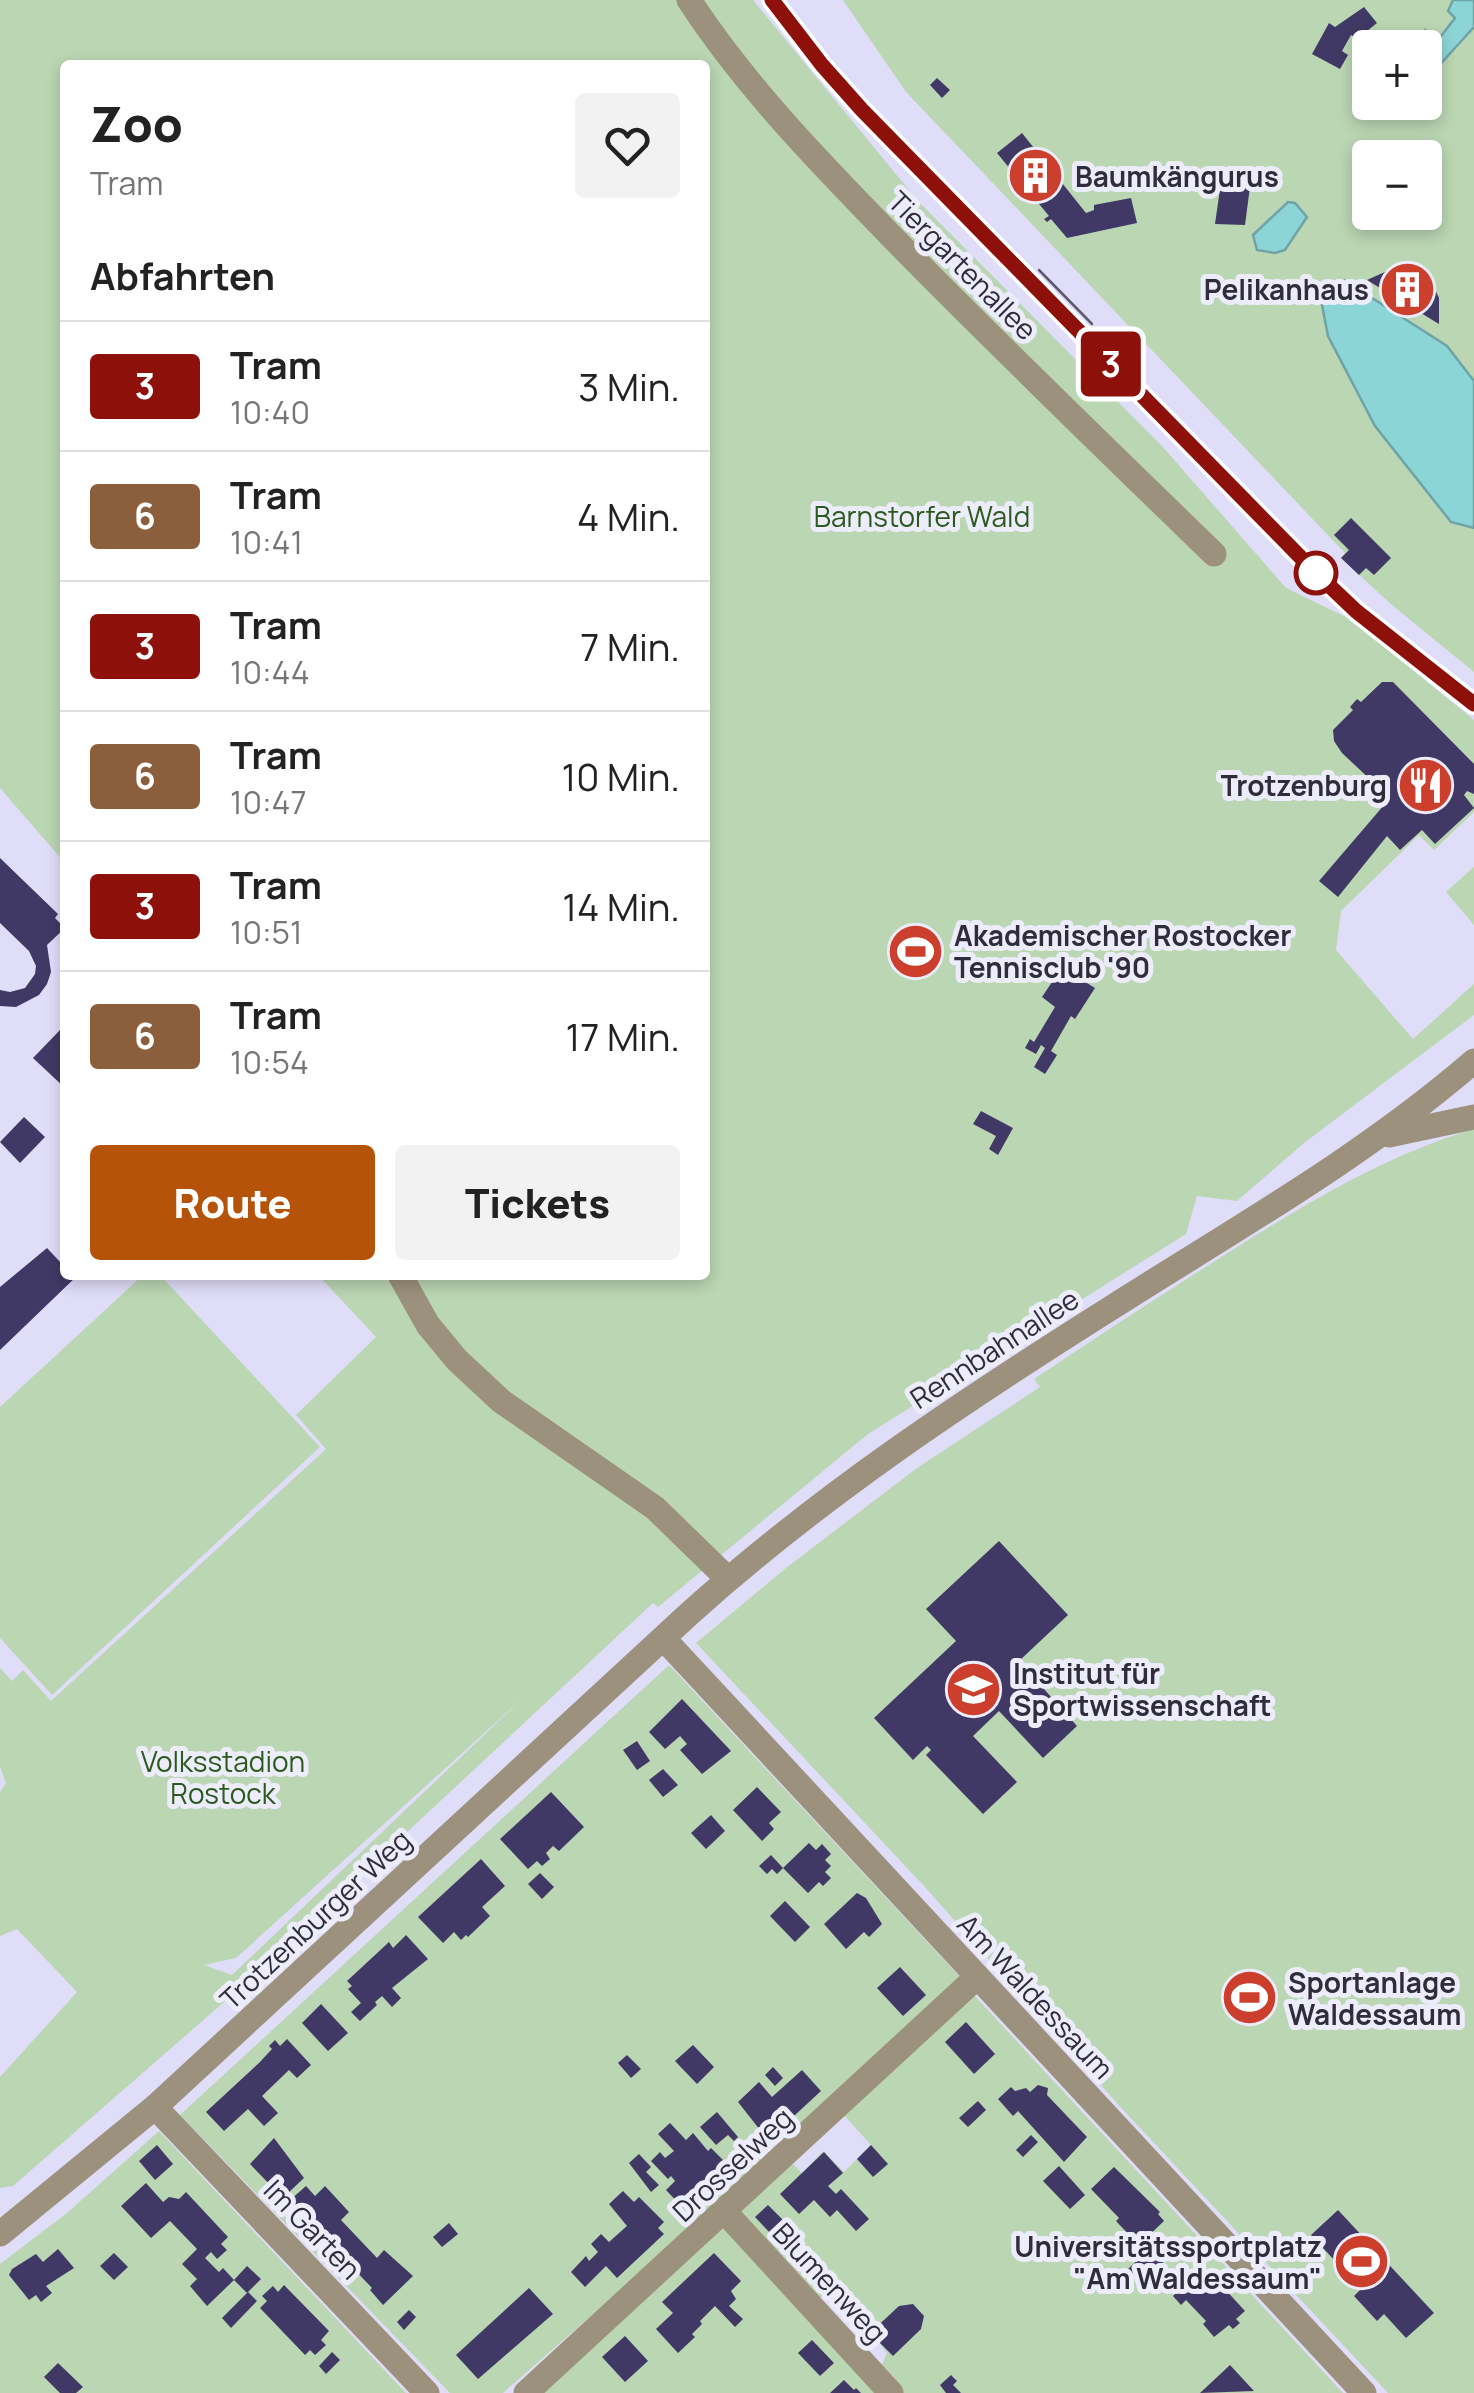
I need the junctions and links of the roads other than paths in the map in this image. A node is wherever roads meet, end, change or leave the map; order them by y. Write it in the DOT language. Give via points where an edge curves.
graph roads {
  1 [pos="689,0"];
  2 [pos="1214,554"];
  3 [pos="1474,1061"];
  4 [pos="1474,1118"];
  5 [pos="1379,1138"];
  6 [pos="403,1280"];
  7 [pos="728,1578"];
  8 [pos="669,1645"];
  9 [pos="977,1977"];
  10 [pos="155,2107"];
  11 [pos="725,2212"];
  12 [pos="0,2234"];
  13 [pos="428,2393"];
  14 [pos="526,2393"];
  15 [pos="891,2393"];
  16 [pos="1364,2393"];
  1 -- 2 [label="street, Tiergartenallee" via="767,103 848,191"];
  3 -- 5 [label="street, Rennbahnallee"];
  4 -- 5 [label="street, Rennbahnallee"];
  5 -- 7 [label="street, Rennbahnallee" via="871,1465"];
  6 -- 7 [label="street" via="428,1325 501,1401 655,1508"];
  7 -- 8 [label="street, Rennbahnallee"];
  8 -- 9 [label="street, Am Waldessaum"];
  8 -- 10 [label="street, Trotzenburger Weg"];
  9 -- 11 [label="street, Drosselweg"];
  9 -- 16 [label="street, Am Waldessaum"];
  10 -- 12 [label="street, Trotzenburger Weg"];
  10 -- 13 [label="street, Im Garten"];
  11 -- 14 [label="street, Drosselweg"];
  11 -- 15 [label="street, Blumenweg"];
}
